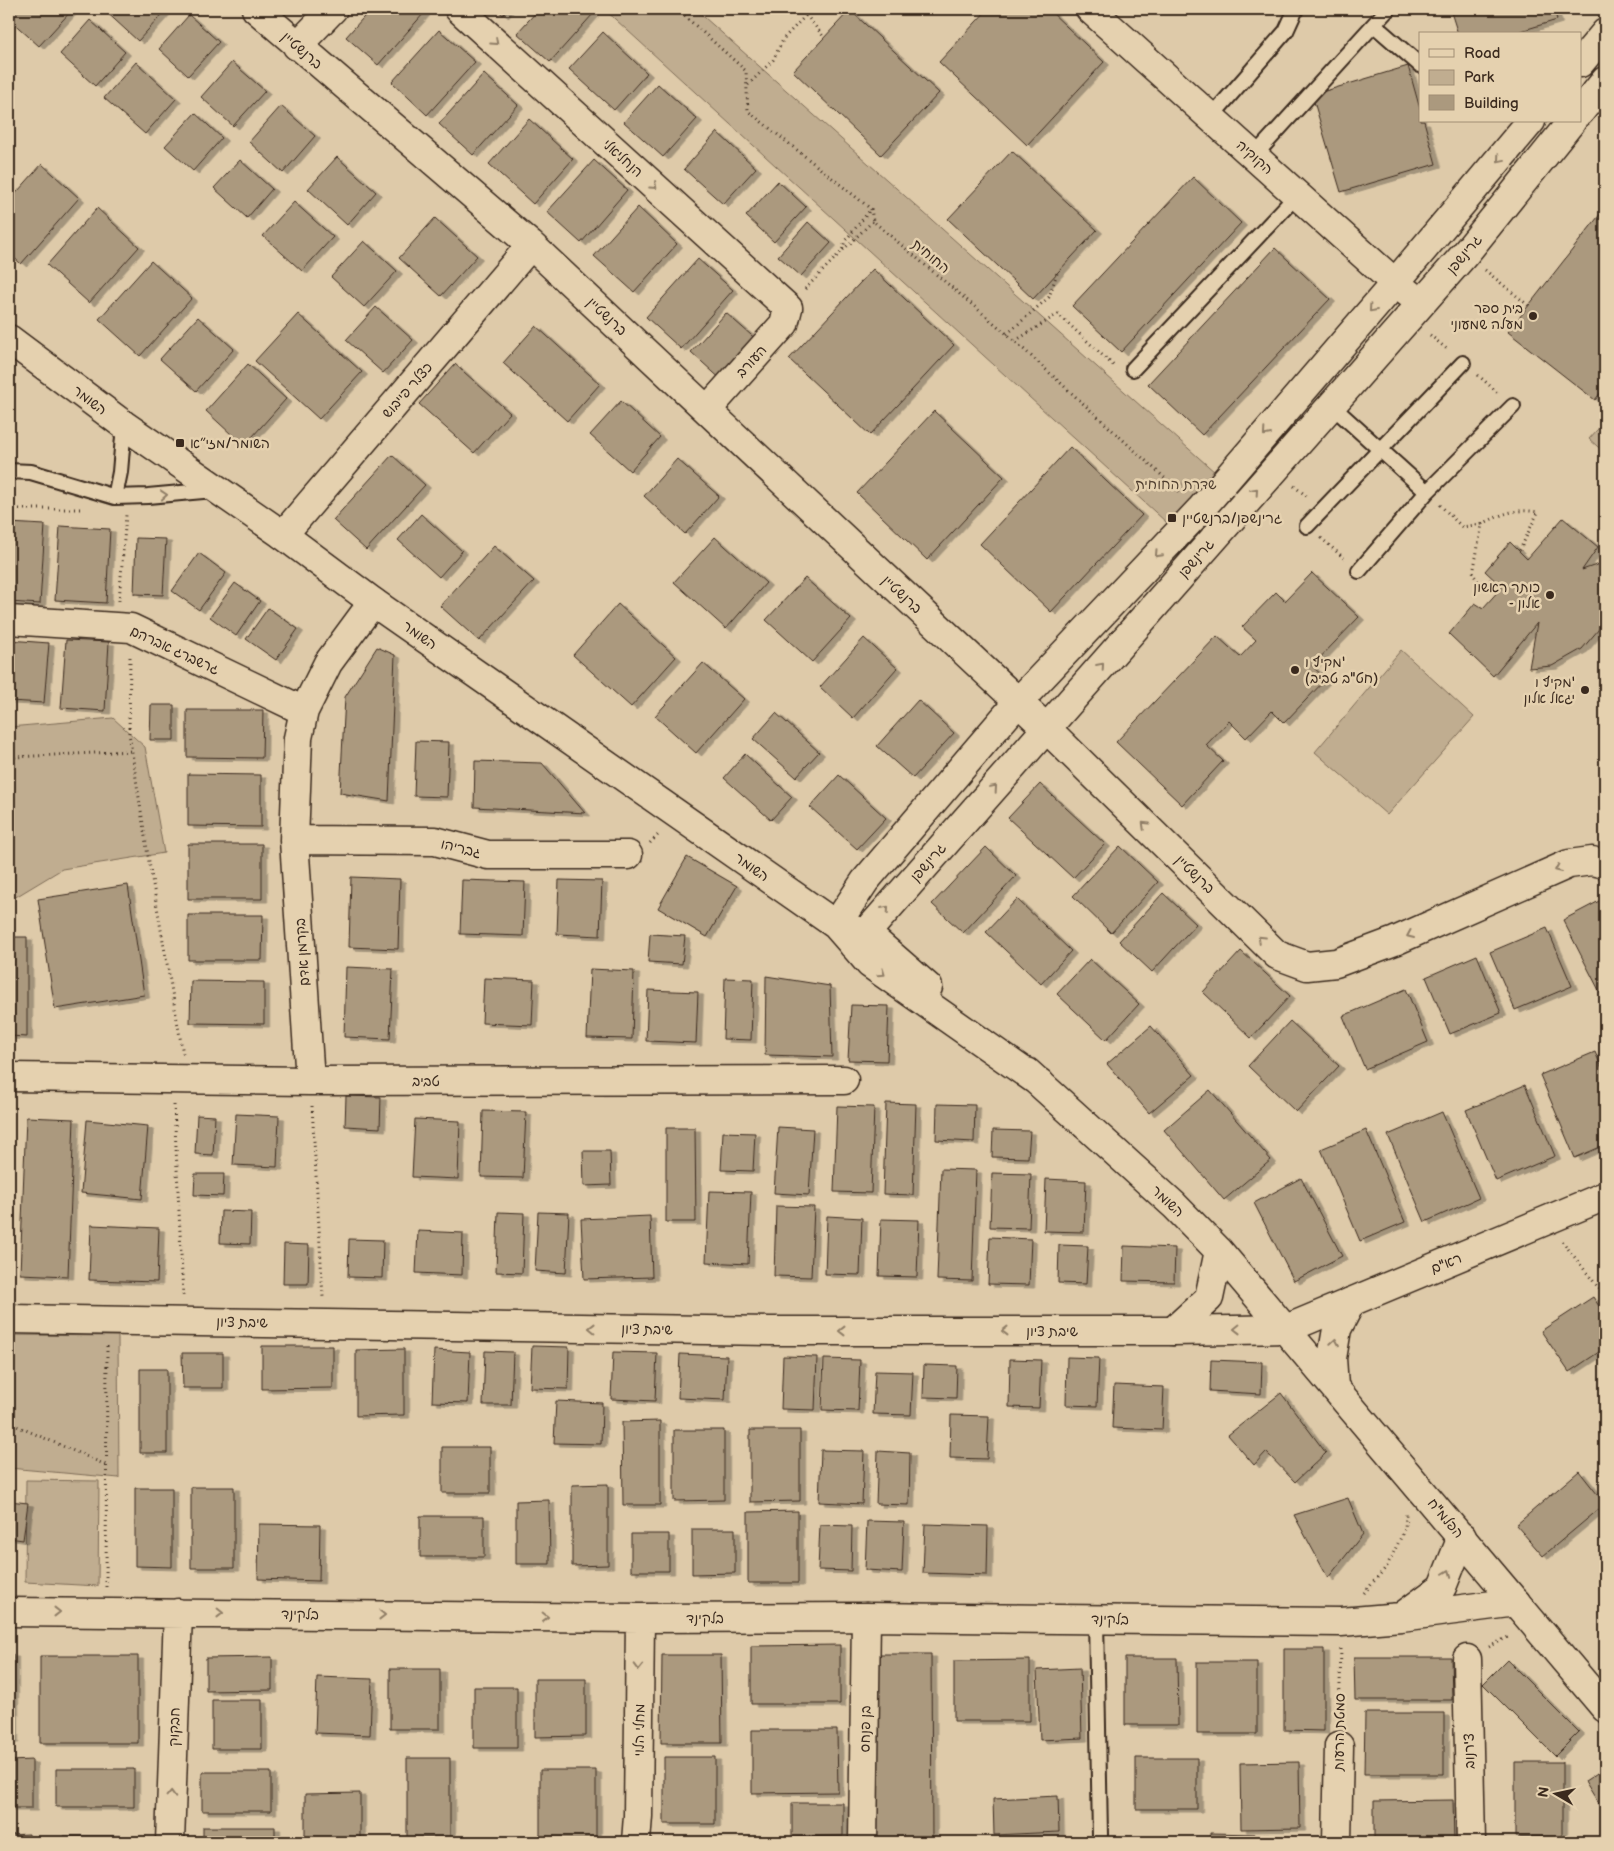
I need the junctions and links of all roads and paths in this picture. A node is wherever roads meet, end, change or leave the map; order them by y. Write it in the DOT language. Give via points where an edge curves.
graph roads {
  1 [pos="256,9"];
  2 [pos="333,9"];
  3 [pos="459,9"];
  4 [pos="677,9"];
  5 [pos="812,9"];
  6 [pos="1090,9"];
  7 [pos="1296,9"];
  8 [pos="1388,9"];
  9 [pos="806,15"];
  10 [pos="1374,24"];
  11 [pos="1605,33"];
  12 [pos="824,37"];
  13 [pos="297,46"];
  14 [pos="1582,61"];
  15 [pos="1419,64"];
  16 [pos="1605,81"];
  17 [pos="747,85"];
  18 [pos="1582,110"];
  19 [pos="1211,117"];
  20 [pos="1530,122"];
  21 [pos="1571,122"];
  22 [pos="1254,156"];
  23 [pos="1297,195"];
  24 [pos="871,209"];
  25 [pos="873,221"];
  26 [pos="531,245"];
  27 [pos="842,251"];
  28 [pos="1465,254"];
  29 [pos="1057,273"];
  30 [pos="1395,283"];
  31 [pos="1421,303"];
  32 [pos="1529,306"];
  33 [pos="788,308"];
  34 [pos="1007,334"];
  35 [pos="9,339"];
  36 [pos="1015,341"];
  37 [pos="1463,363"];
  38 [pos="1133,369"];
  39 [pos="1332,406"];
  40 [pos="1513,406"];
  41 [pos="707,410"];
  42 [pos="124,425"];
  43 [pos="1380,451"];
  44 [pos="1275,469"];
  45 [pos="9,472"];
  46 [pos="219,490"];
  47 [pos="1427,492"];
  48 [pos="115,497"];
  49 [pos="127,510"];
  50 [pos="1200,510"];
  51 [pos="1322,510"];
  52 [pos="1482,524"];
  53 [pos="1307,526"];
  54 [pos="284,535"];
  55 [pos="1519,552"];
  56 [pos="1359,571"];
  57 [pos="1493,579"];
  58 [pos="373,602"];
  59 [pos="9,620"];
  60 [pos="124,627"];
  61 [pos="1018,702"];
  62 [pos="304,711"];
  63 [pos="1046,728"];
  64 [pos="132,751"];
  65 [pos="9,766"];
  66 [pos="675,813"];
  67 [pos="294,840"];
  68 [pos="628,855"];
  69 [pos="1605,864"];
  70 [pos="852,935"];
  71 [pos="9,1077"];
  72 [pos="180,1079"];
  73 [pos="844,1080"];
  74 [pos="310,1081"];
  75 [pos="1605,1196"];
  76 [pos="1547,1222"];
  77 [pos="1219,1251"];
  78 [pos="1605,1296"];
  79 [pos="1350,1302"];
  80 [pos="9,1319"];
  81 [pos="107,1320"];
  82 [pos="184,1321"];
  83 [pos="325,1324"];
  84 [pos="1286,1329"];
  85 [pos="1173,1331"];
  86 [pos="1334,1386"];
  87 [pos="9,1421"];
  88 [pos="106,1465"];
  89 [pos="1407,1473"];
  90 [pos="1462,1537"];
  91 [pos="1516,1602"];
  92 [pos="9,1612"];
  93 [pos="106,1612"];
  94 [pos="178,1613"];
  95 [pos="866,1617"];
  96 [pos="1401,1617"];
  97 [pos="640,1618"];
  98 [pos="1096,1619"];
  99 [pos="1341,1622"];
  100 [pos="1534,1622"];
  101 [pos="1467,1659"];
  102 [pos="1605,1708"];
  103 [pos="1339,1746"];
  104 [pos="1100,1835"];
  105 [pos="170,1842"];
  106 [pos="636,1842"];
  107 [pos="864,1842"];
  108 [pos="1337,1842"];
  109 [pos="1471,1842"];
  1 -- 13 [label="street, ברנשטיין"];
  2 -- 13 [label="street"];
  3 -- 33 [label="street, הנחליאלי, one-way"];
  4 -- 17 [label="path" via="746,71"];
  5 -- 9 [label="path"];
  6 -- 19 [label="street, הקוקיה"];
  7 -- 19 [label="lane" via="1286,31"];
  8 -- 10 [label="lane"];
  9 -- 12 [label="path"];
  9 -- 17 [label="path" via="784,38 773,60"];
  10 -- 15 [label="lane"];
  10 -- 22 [label="lane"];
  11 -- 14 [label="street"];
  13 -- 26 [label="street, ברנשטיין"];
  16 -- 18 [label="street"];
  17 -- 24 [label="path" via="748,111"];
  19 -- 22 [label="street, הקוקיה"];
  20 -- 30 [label="street, one-way"];
  21 -- 28 [label="street, גרינשפן"];
  22 -- 23 [label="street, הקוקיה"];
  23 -- 30 [label="street, הקוקיה"];
  23 -- 38 [label="lane"];
  24 -- 25 [label="path"];
  24 -- 27 [label="path" via="845,241"];
  25 -- 27 [label="path"];
  25 -- 34 [label="path, החוחית"];
  26 -- 41 [label="street, ברנשטיין"];
  26 -- 54 [label="street, כצלר פייבוש"];
  27 -- 33 [label="path"];
  28 -- 31 [label="street, גרינשפן"];
  28 -- 32 [label="path"];
  29 -- 34 [label="path" via="1049,297"];
  30 -- 31 [label="street, הקוקיה"];
  30 -- 50 [label="street, one-way"];
  31 -- 39 [label="street, גרינשפן"];
  33 -- 41 [label="street, העורב" via="784,324"];
  34 -- 36 [label="path, החוחית"];
  35 -- 42 [label="street, השומר"];
  36 -- 38 [label="path" via="1058,314 1115,367"];
  36 -- 50 [label="path, החוחית"];
  37 -- 43 [label="lane"];
  39 -- 43 [label="lane"];
  39 -- 44 [label="street, גרינשפן"];
  40 -- 47 [label="lane"];
  41 -- 61 [label="street, ברנשטיין"];
  42 -- 46 [label="street, השומר"];
  42 -- 48 [label="lane"];
  43 -- 47 [label="lane"];
  43 -- 51 [label="lane"];
  44 -- 51 [label="path"];
  63 -- 44 [label="street, גרינשפן, one-way"];
  45 -- 48 [label="lane" via="31,472"];
  48 -- 46 [label="lane, one-way"];
  46 -- 54 [label="street, השומר"];
  47 -- 52 [label="path" via="1462,526"];
  47 -- 56 [label="lane"];
  49 -- 60 [label="path"];
  50 -- 61 [label="street, one-way"];
  51 -- 53 [label="lane"];
  52 -- 55 [label="path" via="1503,513 1538,512"];
  52 -- 57 [label="path" via="1473,574 1480,584"];
  53 -- 56 [label="path"];
  54 -- 58 [label="street, השומר"];
  58 -- 62 [label="street, בקרמן אדם" via="328,663"];
  58 -- 66 [label="street, השומר"];
  59 -- 60 [label="street, גרשברג אברהם"];
  60 -- 62 [label="street, גרשברג אברהם"];
  60 -- 64 [label="path"];
  61 -- 63 [label="street, ברנשטיין"];
  61 -- 70 [label="street" via="865,881"];
  62 -- 67 [label="street, בקרמן אדם" via="298,738"];
  69 -- 63 [label="street, ברנשטיין, one-way" via="1592,861 1569,864 1395,941 1336,963 1307,966 1277,955"];
  70 -- 63 [label="street, גרינשפן, one-way"];
  64 -- 65 [label="path" via="15,757"];
  64 -- 72 [label="path"];
  66 -- 68 [label="path" via="654,842"];
  66 -- 70 [label="street, השומר"];
  67 -- 68 [label="street, גבריהו" via="435,841 488,855"];
  67 -- 74 [label="street, בקרמן אדם"];
  70 -- 77 [label="street, השומר" via="870,964 1040,1083 1174,1205"];
  71 -- 72 [label="street, טביב"];
  72 -- 74 [label="street, טביב"];
  72 -- 82 [label="path"];
  73 -- 74 [label="street, טביב"];
  74 -- 83 [label="path"];
  75 -- 76 [label="street, רא\"ם"];
  76 -- 78 [label="path"];
  76 -- 79 [label="street, רא\"ם"];
  77 -- 84 [label="street, השומר"];
  77 -- 85 [label="street" via="1209,1298"];
  79 -- 84 [label="street, רא\"ם"];
  86 -- 79 [label="street, one-way" via="1332,1358 1337,1329"];
  80 -- 81 [label="street, שיבת ציון"];
  81 -- 82 [label="street, שיבת ציון"];
  81 -- 88 [label="path"];
  82 -- 83 [label="street, שיבת ציון"];
  85 -- 83 [label="street, שיבת ציון, one-way" via="770,1331"];
  84 -- 85 [label="street, שיבת ציון, one-way"];
  84 -- 86 [label="street, הפלמ\"ח"];
  86 -- 89 [label="street, הפלמ\"ח"];
  87 -- 88 [label="path"];
  88 -- 93 [label="path"];
  89 -- 90 [label="street, הפלמ\"ח"];
  89 -- 99 [label="path" via="1405,1529 1387,1566"];
  90 -- 91 [label="street, הפלמ\"ח"];
  96 -- 90 [label="street, one-way" via="1442,1587"];
  91 -- 96 [label="street, בלקינד"];
  91 -- 100 [label="street, הפלמ\"ח"];
  92 -- 93 [label="street, בלקינד, one-way"];
  93 -- 94 [label="street, בלקינד"];
  94 -- 97 [label="street, בלקינד, one-way"];
  105 -- 94 [label="street, חבקוק, one-way"];
  95 -- 97 [label="street, בלקינד"];
  95 -- 98 [label="street, בלקינד"];
  95 -- 107 [label="street, בן פנחס"];
  96 -- 99 [label="street, בלקינד"];
  97 -- 106 [label="street, מחלי הלוי, one-way"];
  98 -- 99 [label="street, בלקינד"];
  98 -- 104 [label="lane"];
  99 -- 103 [label="path, סמטת הרעות"];
  100 -- 101 [label="path"];
  100 -- 102 [label="street, הפלמ\"ח"];
  101 -- 109 [label="street, צ'רנוב"];
  103 -- 108 [label="street, סמטת הרעות"];
}
